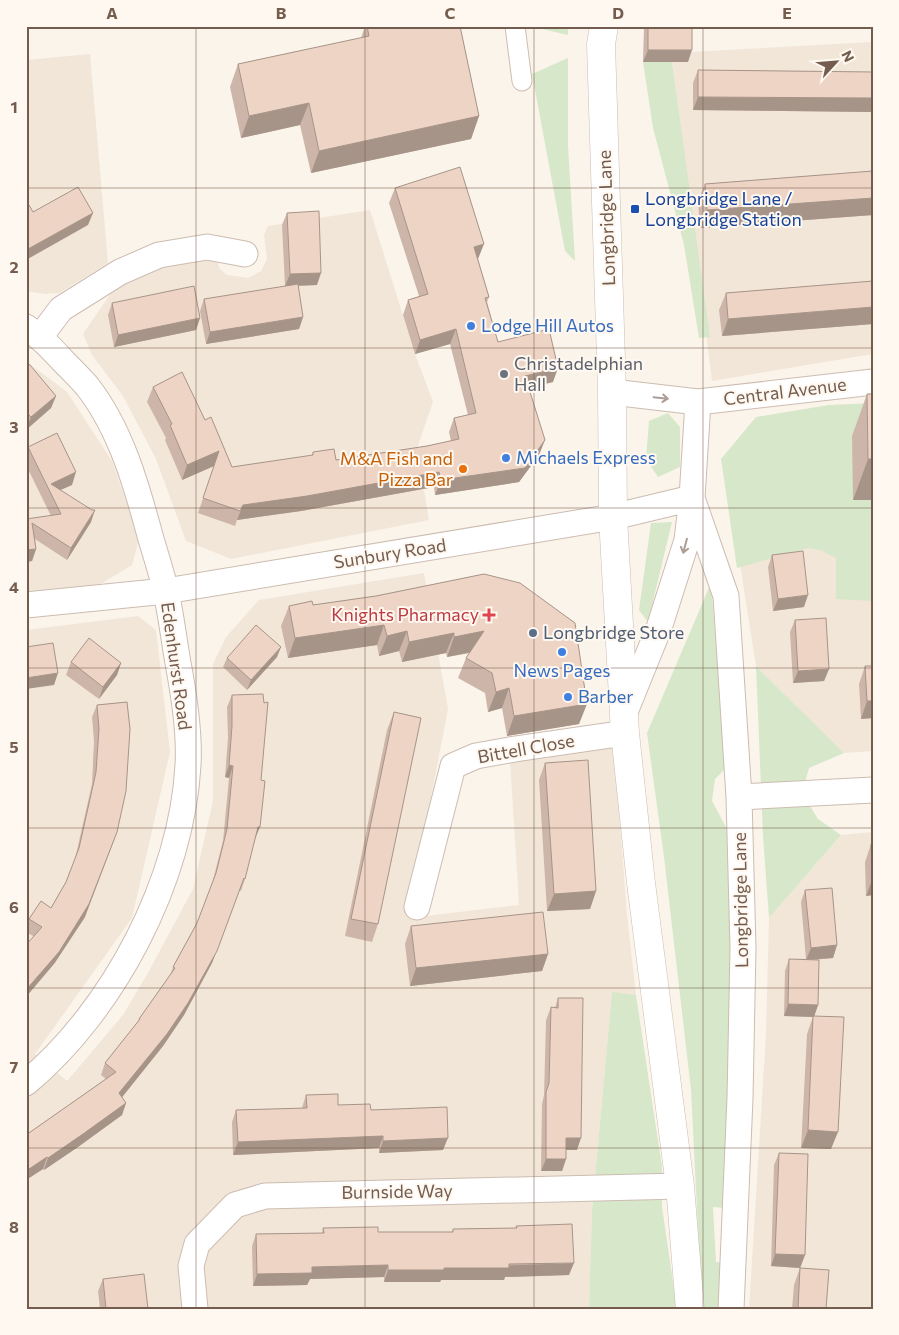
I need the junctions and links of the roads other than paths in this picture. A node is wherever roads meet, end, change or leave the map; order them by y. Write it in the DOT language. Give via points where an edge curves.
graph roads {
  1 [pos="515,26"];
  2 [pos="601,32"];
  3 [pos="522,81"];
  4 [pos="245,254"];
  5 [pos="33,332"];
  6 [pos="873,382"];
  7 [pos="612,392"];
  8 [pos="698,402"];
  9 [pos="692,498"];
  10 [pos="614,516"];
  11 [pos="166,590"];
  12 [pos="26,605"];
  13 [pos="625,723"];
  14 [pos="873,790"];
  15 [pos="739,797"];
  16 [pos="417,907"];
  17 [pos="26,1083"];
  18 [pos="680,1186"];
  19 [pos="195,1309"];
  20 [pos="690,1309"];
  21 [pos="731,1309"];
  1 -- 3 [label="street"];
  2 -- 7 [label="street, Longbridge Lane"];
  4 -- 5 [label="street" via="207,247 159,256 120,272 61,309"];
  5 -- 11 [label="street, Edenhurst Road" via="87,386 107,416 135,480"];
  6 -- 8 [label="street, Central Avenue"];
  7 -- 8 [label="street, one-way"];
  7 -- 10 [label="street, Longbridge Lane"];
  8 -- 9 [label="street, Longbridge Lane"];
  9 -- 10 [label="street"];
  9 -- 13 [label="street, Longbridge Lane, one-way" via="687,540"];
  9 -- 15 [label="street, Longbridge Lane" via="726,596"];
  10 -- 11 [label="street, Sunbury Road"];
  10 -- 13 [label="street, Longbridge Lane"];
  11 -- 12 [label="street, Sunbury Road"];
  11 -- 17 [label="street, Edenhurst Road" via="185,701 188,764 178,837 137,941 116,979 69,1041 45,1068"];
  13 -- 16 [label="street, Bittell Close" via="476,756 453,766"];
  13 -- 18 [label="street, Longbridge Lane" via="643,898"];
  14 -- 15 [label="street"];
  15 -- 21 [label="street, Longbridge Lane" via="743,948"];
  18 -- 19 [label="street, Burnside Way" via="265,1196 235,1205 197,1244 191,1266"];
  18 -- 20 [label="street, Longbridge Lane"];
}
